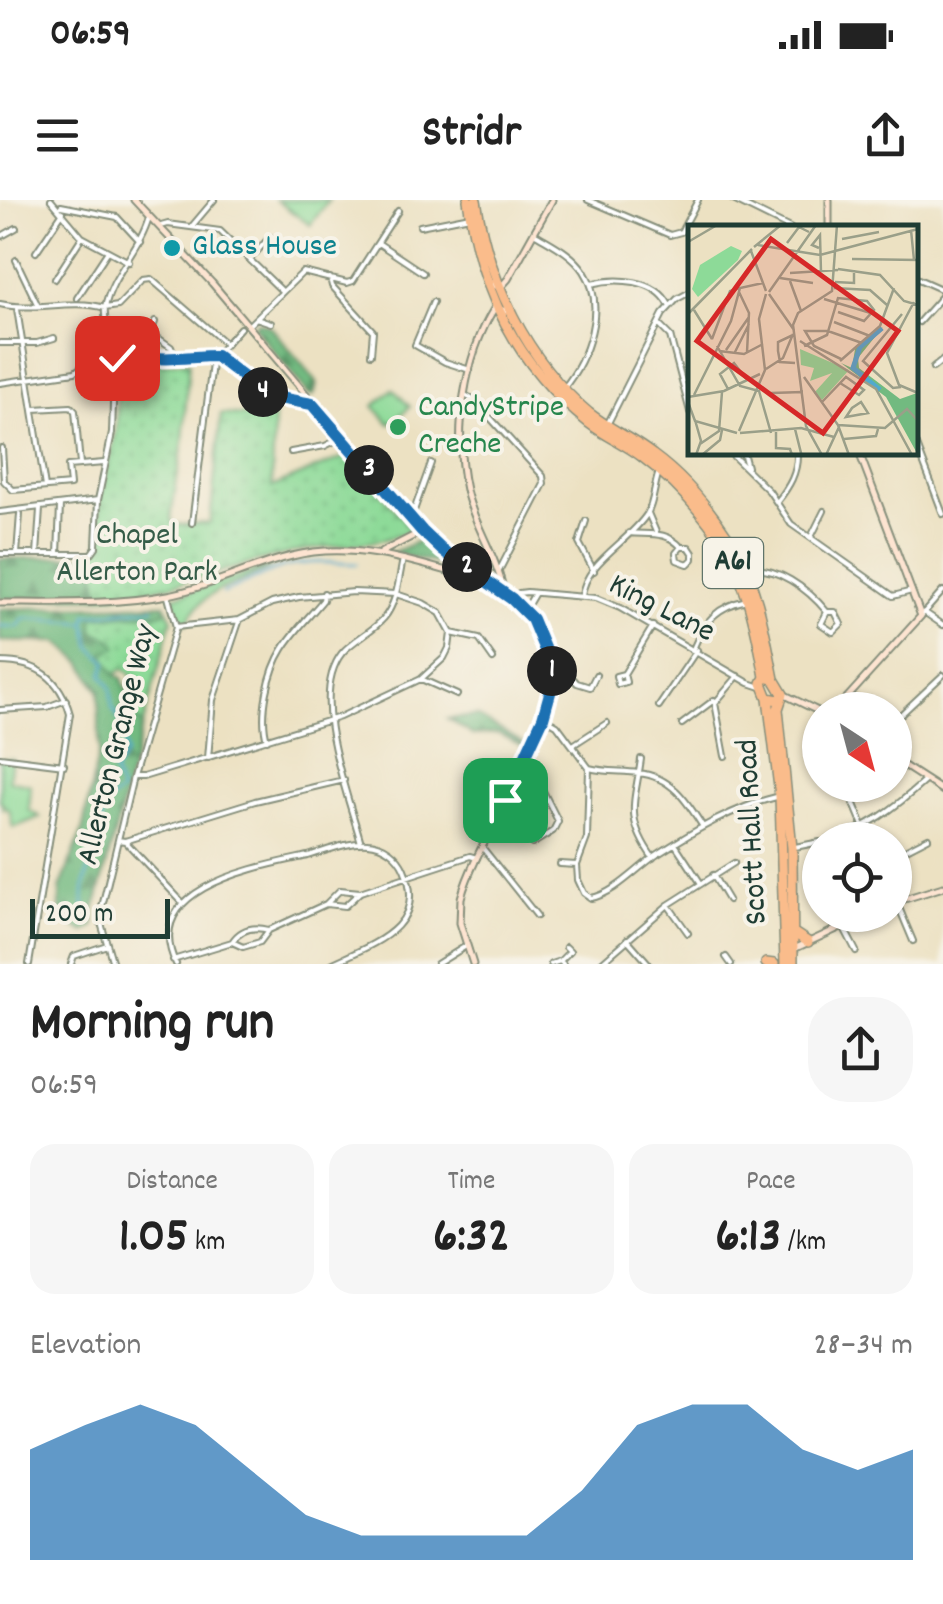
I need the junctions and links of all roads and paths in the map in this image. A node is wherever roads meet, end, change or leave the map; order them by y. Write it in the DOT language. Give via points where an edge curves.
graph roads {
  1 [pos="51,200"];
  2 [pos="134,200"];
  3 [pos="214,200"];
  4 [pos="468,200"];
  5 [pos="476,200"];
  6 [pos="552,200"];
  7 [pos="588,200"];
  8 [pos="698,200"];
  9 [pos="732,200"];
  10 [pos="58,206"];
  11 [pos="63,212"];
  12 [pos="398,212"];
  13 [pos="150,216"];
  14 [pos="470,216"];
  15 [pos="784,225"];
  16 [pos="160,226"];
  17 [pos="192,226"];
  18 [pos="420,226"];
  19 [pos="16,228"];
  20 [pos="534,233"];
  21 [pos="0,237"];
  22 [pos="82,237"];
  23 [pos="270,238"];
  24 [pos="140,242"];
  25 [pos="378,243"];
  26 [pos="108,251"];
  27 [pos="36,252"];
  28 [pos="250,259"];
  29 [pos="16,260"];
  30 [pos="129,262"];
  31 [pos="514,269"];
  32 [pos="423,273"];
  33 [pos="330,278"];
  34 [pos="54,279"];
  35 [pos="918,279"];
  36 [pos="492,284"];
  37 [pos="591,284"];
  38 [pos="281,290"];
  39 [pos="943,292"];
  40 [pos="688,293"];
  41 [pos="77,298"];
  42 [pos="434,302"];
  43 [pos="0,304"];
  44 [pos="16,306"];
  45 [pos="38,306"];
  46 [pos="670,306"];
  47 [pos="105,308"];
  48 [pos="503,309"];
  49 [pos="256,318"];
  50 [pos="155,322"];
  51 [pos="919,322"];
  52 [pos="271,324"];
  53 [pos="658,324"];
  54 [pos="244,328"];
  55 [pos="55,338"];
  56 [pos="22,342"];
  57 [pos="0,344"];
  58 [pos="226,344"];
  59 [pos="121,346"];
  60 [pos="370,354"];
  61 [pos="86,356"];
  62 [pos="214,356"];
  63 [pos="176,357"];
  64 [pos="943,360"];
  65 [pos="934,368"];
  66 [pos="470,370"];
  67 [pos="29,378"];
  68 [pos="0,383"];
  69 [pos="564,388"];
  70 [pos="465,395"];
  71 [pos="312,404"];
  72 [pos="688,404"];
  73 [pos="34,409"];
  74 [pos="606,426"];
  75 [pos="341,438"];
  76 [pos="2,448"];
  77 [pos="918,448"];
  78 [pos="291,452"];
  79 [pos="733,455"];
  80 [pos="744,455"];
  81 [pos="797,455"];
  82 [pos="859,455"];
  83 [pos="431,462"];
  84 [pos="104,463"];
  85 [pos="80,465"];
  86 [pos="747,468"];
  87 [pos="660,470"];
  88 [pos="45,487"];
  89 [pos="98,500"];
  90 [pos="777,502"];
  91 [pos="60,506"];
  92 [pos="40,509"];
  93 [pos="824,510"];
  94 [pos="0,512"];
  95 [pos="20,512"];
  96 [pos="648,513"];
  97 [pos="943,514"];
  98 [pos="411,518"];
  99 [pos="586,522"];
  100 [pos="192,523"];
  101 [pos="422,531"];
  102 [pos="629,533"];
  103 [pos="656,533"];
  104 [pos="811,537"];
  105 [pos="681,547"];
  106 [pos="379,553"];
  107 [pos="0,554"];
  108 [pos="17,554"];
  109 [pos="37,554"];
  110 [pos="58,554"];
  111 [pos="404,559"];
  112 [pos="460,562"];
  113 [pos="499,571"];
  114 [pos="594,571"];
  115 [pos="746,571"];
  116 [pos="448,572"];
  117 [pos="481,577"];
  118 [pos="912,591"];
  119 [pos="943,591"];
  120 [pos="324,593"];
  121 [pos="504,593"];
  122 [pos="535,593"];
  123 [pos="396,594"];
  124 [pos="167,595"];
  125 [pos="582,596"];
  126 [pos="512,599"];
  127 [pos="752,599"];
  128 [pos="0,603"];
  129 [pos="524,610"];
  130 [pos="827,612"];
  131 [pos="922,614"];
  132 [pos="240,620"];
  133 [pos="943,624"];
  134 [pos="653,626"];
  135 [pos="176,627"];
  136 [pos="450,632"];
  137 [pos="695,649"];
  138 [pos="493,659"];
  139 [pos="0,662"];
  140 [pos="624,674"];
  141 [pos="596,675"];
  142 [pos="738,676"];
  143 [pos="943,676"];
  144 [pos="552,677"];
  145 [pos="421,680"];
  146 [pos="767,681"];
  147 [pos="852,692"];
  148 [pos="457,695"];
  149 [pos="777,697"];
  150 [pos="717,698"];
  151 [pos="66,700"];
  152 [pos="912,704"];
  153 [pos="659,706"];
  154 [pos="802,706"];
  155 [pos="0,710"];
  156 [pos="543,718"];
  157 [pos="330,722"];
  158 [pos="607,723"];
  159 [pos="682,724"];
  160 [pos="267,740"];
  161 [pos="572,746"];
  162 [pos="726,756"];
  163 [pos="0,757"];
  164 [pos="208,758"];
  165 [pos="640,759"];
  166 [pos="64,764"];
  167 [pos="522,768"];
  168 [pos="590,768"];
  169 [pos="912,771"];
  170 [pos="639,772"];
  171 [pos="133,777"];
  172 [pos="344,780"];
  173 [pos="926,780"];
  174 [pos="943,791"];
  175 [pos="780,796"];
  176 [pos="871,822"];
  177 [pos="704,826"];
  178 [pos="514,829"];
  179 [pos="928,838"];
  180 [pos="121,841"];
  181 [pos="361,842"];
  182 [pos="675,844"];
  183 [pos="802,846"];
  184 [pos="912,846"];
  185 [pos="482,847"];
  186 [pos="792,848"];
  187 [pos="476,858"];
  188 [pos="653,858"];
  189 [pos="734,863"];
  190 [pos="560,864"];
  191 [pos="577,865"];
  192 [pos="406,875"];
  193 [pos="712,876"];
  194 [pos="701,883"];
  195 [pos="943,887"];
  196 [pos="360,892"];
  197 [pos="793,894"];
  198 [pos="912,896"];
  199 [pos="728,900"];
  200 [pos="182,902"];
  201 [pos="326,904"];
  202 [pos="668,905"];
  203 [pos="537,916"];
  204 [pos="269,930"];
  205 [pos="830,932"];
  206 [pos="846,932"];
  207 [pos="909,932"];
  208 [pos="688,933"];
  209 [pos="794,933"];
  210 [pos="627,938"];
  211 [pos="913,941"];
  212 [pos="232,942"];
  213 [pos="808,942"];
  214 [pos="107,945"];
  215 [pos="466,946"];
  216 [pos="566,948"];
  217 [pos="856,951"];
  218 [pos="788,955"];
  219 [pos="726,957"];
  220 [pos="174,962"];
  221 [pos="561,962"];
  222 [pos="441,963"];
  223 [pos="29,964"];
  224 [pos="71,964"];
  225 [pos="113,964"];
  226 [pos="331,964"];
  227 [pos="473,964"];
  228 [pos="551,964"];
  229 [pos="600,964"];
  230 [pos="649,964"];
  231 [pos="730,964"];
  232 [pos="768,964"];
  233 [pos="793,964"];
  1 -- 10 [label="street"];
  2 -- 13 [label="street"];
  3 -- 17 [label="street"];
  4 -- 14 [label="highway, A61"];
  5 -- 36 [label="highway, A61"];
  6 -- 20 [label="street"];
  7 -- 8 [label="street" via="670,235 680,232"];
  9 -- 15 [label="street"];
  10 -- 11 [label="street"];
  10 -- 24 [label="street" via="116,217"];
  11 -- 22 [label="street"];
  11 -- 27 [label="street"];
  12 -- 25 [label="street"];
  13 -- 16 [label="street"];
  13 -- 24 [label="street"];
  14 -- 18 [label="street"];
  14 -- 36 [label="highway, A61"];
  16 -- 17 [label="street"];
  16 -- 54 [label="street"];
  17 -- 28 [label="street" via="220,231"];
  19 -- 21 [label="street"];
  20 -- 31 [label="street"];
  20 -- 37 [label="street" via="566,252"];
  22 -- 26 [label="street"];
  22 -- 34 [label="street"];
  23 -- 28 [label="street"];
  24 -- 30 [label="street"];
  25 -- 32 [label="street"];
  25 -- 33 [label="street" via="352,281"];
  26 -- 30 [label="street"];
  26 -- 41 [label="street"];
  28 -- 38 [label="street"];
  29 -- 45 [label="street"];
  30 -- 47 [label="street"];
  31 -- 36 [label="street"];
  31 -- 36 [label="street"];
  33 -- 38 [label="street" via="303,272"];
  33 -- 60 [label="street" via="373,330"];
  35 -- 39 [label="street"];
  36 -- 48 [label="highway, A61"];
  37 -- 46 [label="street" via="639,283"];
  37 -- 69 [label="street" via="592,328"];
  38 -- 49 [label="street"];
  39 -- 51 [label="street"];
  40 -- 46 [label="street"];
  42 -- 66 [label="street" via="415,345"];
  43 -- 44 [label="street"];
  44 -- 45 [label="street"];
  44 -- 56 [label="street"];
  45 -- 47 [label="street" via="84,302"];
  46 -- 53 [label="street"];
  47 -- 58 [label="street" via="118,306 151,279"];
  47 -- 59 [label="street" via="104,320"];
  48 -- 66 [label="street" via="484,326"];
  48 -- 69 [label="highway, A61"];
  48 -- 87 [label="highway, A61" via="528,357 574,409"];
  49 -- 52 [label="street"];
  49 -- 54 [label="street"];
  50 -- 63 [label="street" via="151,333"];
  53 -- 72 [label="street" via="670,336"];
  53 -- 74 [label="street"];
  54 -- 58 [label="street"];
  54 -- 71 [label="street"];
  55 -- 56 [label="street"];
  56 -- 57 [label="street"];
  56 -- 67 [label="street"];
  58 -- 62 [label="street"];
  59 -- 63 [label="street" via="150,359"];
  59 -- 84 [label="street"];
  61 -- 67 [label="street" via="75,372"];
  62 -- 63 [label="street"];
  62 -- 71 [label="street" via="268,396"];
  62 -- 100 [label="street"];
  64 -- 65 [label="street"];
  66 -- 70 [label="street"];
  67 -- 68 [label="street"];
  67 -- 73 [label="street"];
  69 -- 74 [label="highway, A61"];
  70 -- 113 [label="street" via="466,488"];
  70 -- 113 [label="street" via="543,476"];
  71 -- 75 [label="street"];
  73 -- 85 [label="street" via="75,411"];
  73 -- 88 [label="street"];
  74 -- 115 [label="highway, A61" via="669,467 723,530"];
  75 -- 78 [label="street"];
  75 -- 98 [label="street"];
  76 -- 88 [label="street" via="9,488"];
  77 -- 97 [label="street"];
  79 -- 86 [label="street"];
  80 -- 86 [label="street"];
  81 -- 90 [label="street"];
  82 -- 118 [label="street"];
  83 -- 98 [label="street"];
  84 -- 85 [label="street"];
  84 -- 89 [label="street"];
  85 -- 88 [label="street" via="68,466 70,485"];
  86 -- 90 [label="street"];
  87 -- 96 [label="street"];
  87 -- 127 [label="highway, A61" via="717,534"];
  89 -- 91 [label="street"];
  89 -- 110 [label="street" via="92,554"];
  90 -- 104 [label="street" via="791,524"];
  91 -- 92 [label="street"];
  91 -- 110 [label="street"];
  92 -- 95 [label="street"];
  92 -- 109 [label="street"];
  93 -- 104 [label="street"];
  94 -- 95 [label="street"];
  95 -- 108 [label="street"];
  96 -- 102 [label="street"];
  96 -- 103 [label="street"];
  98 -- 101 [label="street"];
  99 -- 114 [label="street" via="580,543"];
  101 -- 106 [label="street"];
  101 -- 112 [label="street"];
  102 -- 103 [label="street"];
  102 -- 114 [label="street"];
  103 -- 105 [label="street"];
  104 -- 118 [label="street" via="893,596"];
  106 -- 111 [label="street"];
  106 -- 124 [label="street" via="294,555"];
  107 -- 108 [label="street"];
  108 -- 109 [label="street"];
  109 -- 110 [label="street"];
  111 -- 116 [label="street"];
  111 -- 123 [label="street"];
  112 -- 116 [label="street"];
  112 -- 117 [label="street"];
  113 -- 121 [label="street"];
  114 -- 125 [label="street"];
  115 -- 127 [label="highway, A61"];
  115 -- 130 [label="street" via="772,571"];
  116 -- 117 [label="street"];
  117 -- 121 [label="street"];
  118 -- 131 [label="street"];
  119 -- 131 [label="street"];
  120 -- 123 [label="street"];
  120 -- 132 [label="street" via="272,603"];
  120 -- 160 [label="street" via="274,670"];
  121 -- 126 [label="street"];
  122 -- 125 [label="street, King Lane"];
  122 -- 126 [label="street, King Lane"];
  122 -- 129 [label="street"];
  123 -- 136 [label="street" via="432,606"];
  123 -- 157 [label="street" via="384,619 344,651 329,676"];
  124 -- 128 [label="street"];
  124 -- 135 [label="street, Allerton Grange Way"];
  125 -- 134 [label="street, King Lane"];
  126 -- 129 [label="street"];
  127 -- 137 [label="street" via="714,614"];
  127 -- 146 [label="highway, A61"];
  129 -- 144 [label="street" via="548,654"];
  130 -- 130 [label="street" via="840,615 838,629 823,628"];
  131 -- 133 [label="street"];
  131 -- 147 [label="street"];
  132 -- 135 [label="street"];
  132 -- 164 [label="street" via="212,700"];
  134 -- 137 [label="street, King Lane"];
  134 -- 140 [label="street"];
  135 -- 171 [label="street, Allerton Grange Way"];
  136 -- 138 [label="street" via="479,640"];
  136 -- 145 [label="street" via="444,658"];
  137 -- 142 [label="street, King Lane"];
  137 -- 153 [label="street"];
  139 -- 151 [label="street" via="31,664 50,676"];
  141 -- 144 [label="street" via="590,687 569,674"];
  142 -- 146 [label="street, King Lane"];
  142 -- 150 [label="street"];
  143 -- 152 [label="street"];
  144 -- 156 [label="street"];
  145 -- 148 [label="street"];
  145 -- 157 [label="street"];
  146 -- 149 [label="highway, A61"];
  146 -- 149 [label="highway, A61"];
  149 -- 154 [label="street"];
  149 -- 175 [label="highway, Scott Hall Road / A61"];
  149 -- 186 [label="highway, Scott Hall Road / A61"];
  150 -- 159 [label="street"];
  150 -- 162 [label="street"];
  151 -- 155 [label="street" via="47,708"];
  151 -- 166 [label="street"];
  156 -- 161 [label="street"];
  156 -- 167 [label="street"];
  157 -- 160 [label="street"];
  157 -- 172 [label="street"];
  158 -- 161 [label="street"];
  160 -- 164 [label="street"];
  161 -- 168 [label="street"];
  163 -- 166 [label="street"];
  164 -- 171 [label="street"];
  165 -- 170 [label="street"];
  166 -- 223 [label="street"];
  167 -- 178 [label="street" via="538,781 558,821 532,844"];
  167 -- 185 [label="street"];
  168 -- 170 [label="street"];
  168 -- 191 [label="street" via="586,838"];
  169 -- 173 [label="street"];
  170 -- 177 [label="street" via="678,791"];
  170 -- 188 [label="street" via="632,813"];
  171 -- 180 [label="street, Allerton Grange Way"];
  172 -- 180 [label="street"];
  172 -- 181 [label="street"];
  173 -- 174 [label="street"];
  173 -- 176 [label="street"];
  175 -- 177 [label="street" via="746,804"];
  175 -- 218 [label="highway, Scott Hall Road / A61"];
  177 -- 182 [label="street"];
  179 -- 184 [label="street"];
  180 -- 200 [label="street"];
  180 -- 214 [label="street, Allerton Grange Way" via="101,911"];
  181 -- 192 [label="street" via="386,849"];
  181 -- 200 [label="street" via="207,885"];
  182 -- 188 [label="street"];
  182 -- 194 [label="street"];
  183 -- 186 [label="street"];
  185 -- 187 [label="street"];
  185 -- 203 [label="street"];
  186 -- 197 [label="highway, Scott Hall Road / A61"];
  187 -- 192 [label="street"];
  187 -- 215 [label="street" via="460,898"];
  188 -- 191 [label="street" via="597,898 584,893"];
  189 -- 193 [label="street"];
  190 -- 191 [label="street"];
  192 -- 196 [label="street"];
  192 -- 226 [label="street" via="411,902 404,922"];
  193 -- 194 [label="street"];
  193 -- 199 [label="street"];
  194 -- 202 [label="street"];
  195 -- 198 [label="street"];
  196 -- 201 [label="street" via="345,906"];
  196 -- 201 [label="street" via="340,890"];
  197 -- 209 [label="highway, Scott Hall Road / A61"];
  197 -- 218 [label="highway"];
  200 -- 220 [label="street" via="170,932"];
  201 -- 204 [label="street"];
  202 -- 208 [label="street"];
  202 -- 210 [label="street"];
  204 -- 212 [label="street" via="246,929"];
  204 -- 212 [label="street" via="251,946"];
  205 -- 213 [label="street"];
  206 -- 217 [label="street"];
  207 -- 211 [label="street"];
  209 -- 213 [label="highway"];
  209 -- 218 [label="highway, Scott Hall Road / A61"];
  210 -- 229 [label="street"];
  210 -- 230 [label="street"];
  212 -- 220 [label="street"];
  213 -- 218 [label="street"];
  214 -- 224 [label="street" via="74,956"];
  214 -- 225 [label="street, Allerton Grange Way"];
  215 -- 222 [label="street"];
  215 -- 227 [label="street"];
  216 -- 221 [label="street"];
  218 -- 232 [label="street"];
  218 -- 233 [label="highway, Scott Hall Road / A61"];
  219 -- 231 [label="street"];
  221 -- 228 [label="street"];
}
